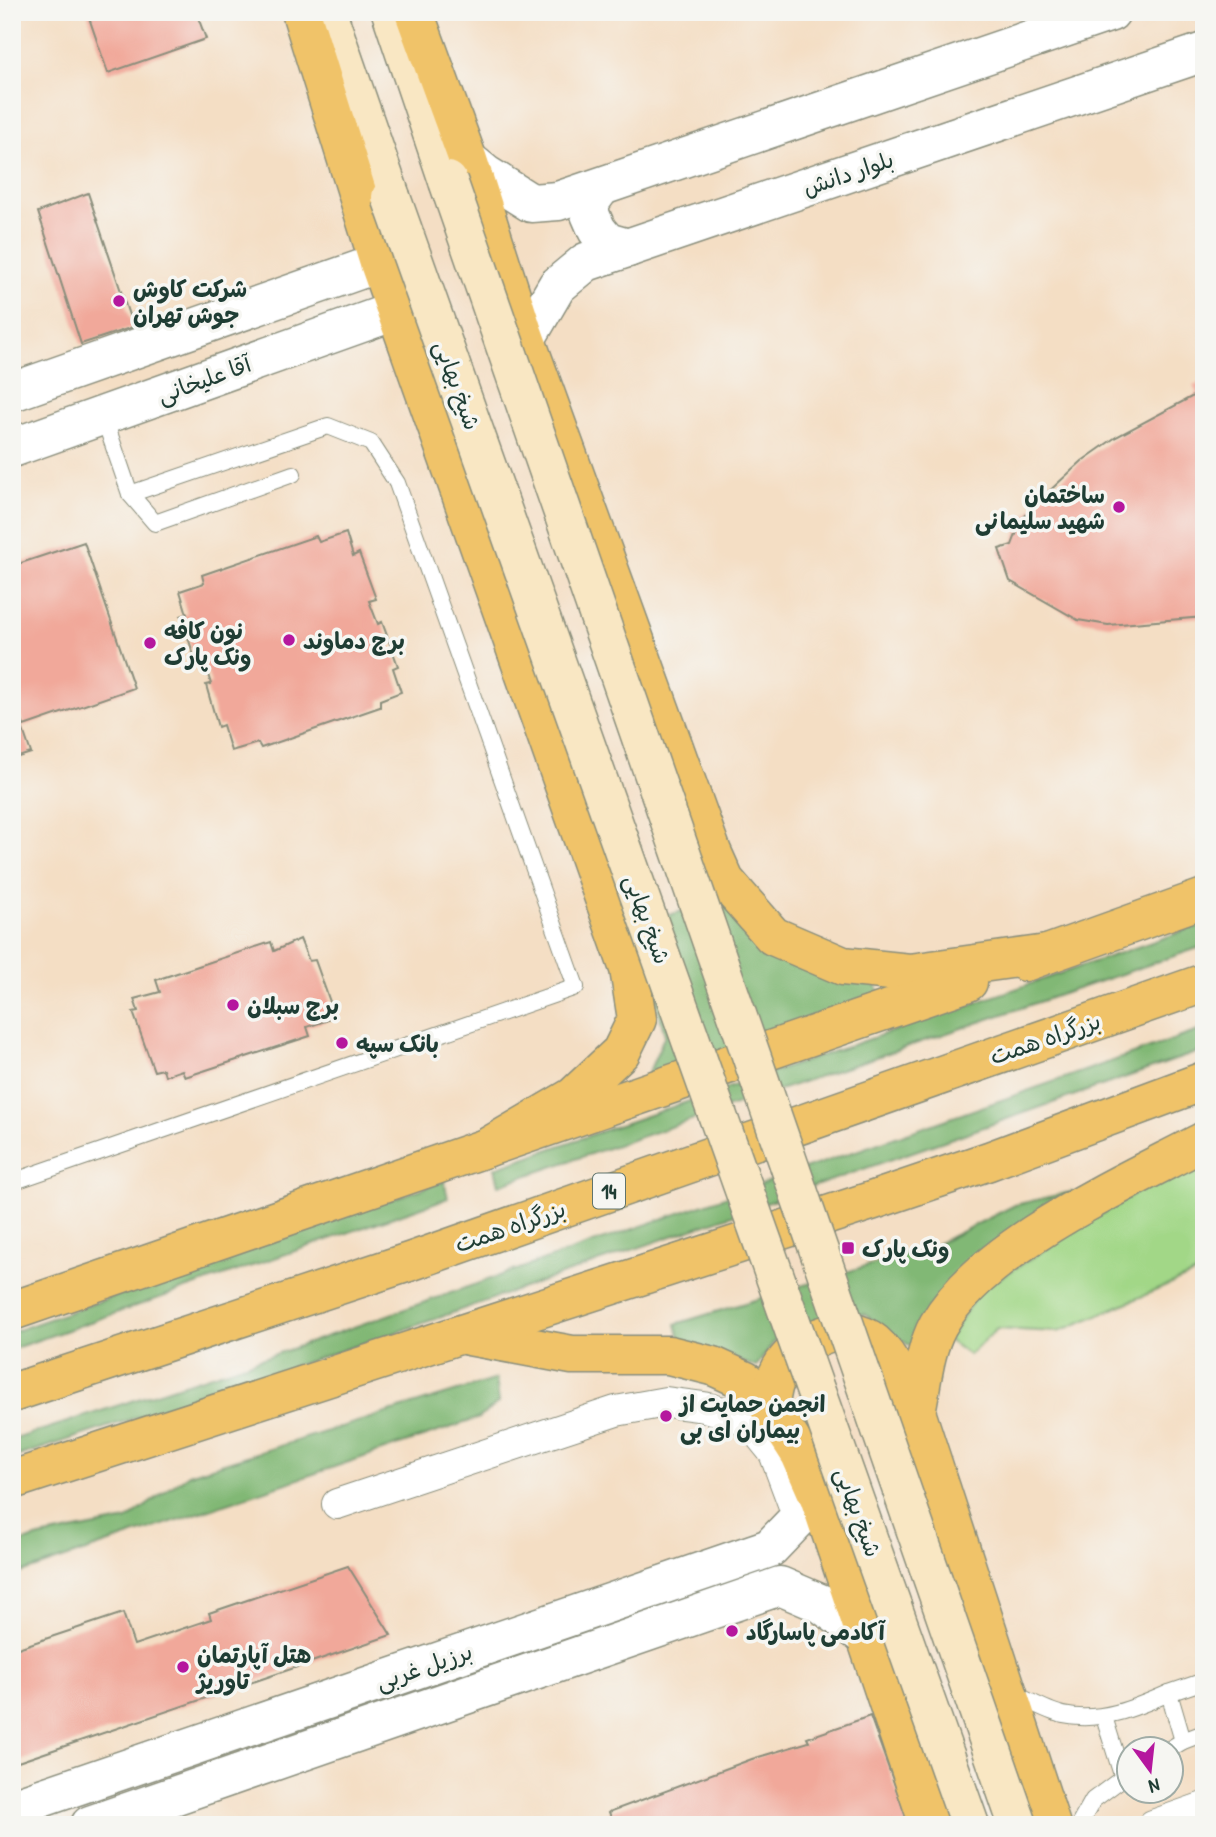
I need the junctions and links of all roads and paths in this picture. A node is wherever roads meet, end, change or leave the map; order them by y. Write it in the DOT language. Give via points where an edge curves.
graph roads {
  1 [pos="301,12"];
  2 [pos="327,12"];
  3 [pos="391,12"];
  4 [pos="414,12"];
  5 [pos="1111,12"];
  6 [pos="1204,52"];
  7 [pos="458,171"];
  8 [pos="601,187"];
  9 [pos="628,248"];
  10 [pos="379,263"];
  11 [pos="395,311"];
  12 [pos="526,339"];
  13 [pos="154,342"];
  14 [pos="170,391"];
  15 [pos="12,393"];
  16 [pos="103,415"];
  17 [pos="12,448"];
  18 [pos="293,474"];
  19 [pos="130,494"];
  20 [pos="1204,898"];
  21 [pos="1047,954"];
  22 [pos="1204,983"];
  23 [pos="1204,1081"];
  24 [pos="1204,1141"];
  25 [pos="486,1148"];
  26 [pos="12,1182"];
  27 [pos="12,1311"];
  28 [pos="463,1335"];
  29 [pos="12,1393"];
  30 [pos="770,1406"];
  31 [pos="916,1412"];
  32 [pos="12,1480"];
  33 [pos="337,1504"];
  34 [pos="809,1508"];
  35 [pos="770,1548"];
  36 [pos="780,1586"];
  37 [pos="866,1637"];
  38 [pos="485,1645"];
  39 [pos="1204,1681"];
  40 [pos="498,1684"];
  41 [pos="1009,1692"];
  42 [pos="1168,1693"];
  43 [pos="1104,1717"];
  44 [pos="1204,1733"];
  45 [pos="1181,1736"];
  46 [pos="1184,1741"];
  47 [pos="1114,1744"];
  48 [pos="1114,1785"];
  49 [pos="1204,1807"];
  50 [pos="12,1808"];
  51 [pos="90,1825"];
  52 [pos="929,1825"];
  53 [pos="970,1825"];
  54 [pos="1018,1825"];
  55 [pos="1051,1825"];
  56 [pos="1079,1825"];
  57 [pos="1153,1825"];
  1 -- 10 [label="highway"];
  2 -- 53 [label="main road, شیخ بهایی, bridge"];
  3 -- 7 [label="main road, شیخ بهایی"];
  4 -- 7 [label="highway"];
  5 -- 8 [label="street"];
  6 -- 9 [label="street, بلوار دانش"];
  7 -- 8 [label="street" via="485,174 531,202 558,201"];
  7 -- 12 [label="highway"];
  7 -- 54 [label="main road, شیخ بهایی, bridge"];
  8 -- 9 [label="street" via="590,202 590,214 607,242"];
  9 -- 12 [label="street, بلوار دانش" via="586,262 557,286"];
  10 -- 11 [label="highway"];
  10 -- 13 [label="street"];
  11 -- 14 [label="street, آقا علیخانی"];
  11 -- 25 [label="highway" via="629,969 637,1019 621,1052 573,1097"];
  12 -- 21 [label="highway" via="725,881 773,936 844,966 910,973"];
  13 -- 14 [label="street"];
  13 -- 15 [label="street"];
  14 -- 16 [label="street, آقا علیخانی"];
  16 -- 17 [label="street, آقا علیخانی"];
  16 -- 19 [label="lane"];
  18 -- 19 [label="lane" via="155,523"];
  19 -- 26 [label="lane" via="328,426 371,443 397,483 576,987"];
  20 -- 21 [label="highway"];
  21 -- 25 [label="highway"];
  22 -- 29 [label="highway, بزرگراه همت / 14" via="412,1261"];
  23 -- 28 [label="highway" via="884,1197"];
  24 -- 31 [label="highway" via="1054,1222 972,1282 937,1327"];
  25 -- 27 [label="highway"];
  28 -- 30 [label="highway" via="572,1355 669,1356 713,1366 746,1381"];
  28 -- 32 [label="highway"];
  30 -- 31 [label="highway" via="781,1367 801,1347 827,1334 855,1332 871,1339 889,1361"];
  30 -- 34 [label="highway" via="800,1454"];
  31 -- 41 [label="highway"];
  33 -- 34 [label="street" via="616,1411 666,1402 735,1415 752,1426"];
  34 -- 35 [label="street, برزیل غربی"];
  34 -- 37 [label="highway"];
  35 -- 36 [label="street" via="781,1556 787,1569"];
  35 -- 38 [label="street, برزیل غربی"];
  36 -- 37 [label="street" via="821,1604"];
  36 -- 40 [label="street, برزیل غربی"];
  37 -- 52 [label="highway"];
  38 -- 40 [label="street"];
  38 -- 50 [label="street, برزیل غربی"];
  39 -- 42 [label="lane"];
  40 -- 51 [label="street, برزیل غربی"];
  41 -- 43 [label="lane" via="1062,1715"];
  41 -- 55 [label="highway"];
  42 -- 43 [label="lane"];
  42 -- 45 [label="lane"];
  43 -- 47 [label="lane"];
  44 -- 46 [label="lane"];
  48 -- 56 [label="lane" via="1093,1800"];
  49 -- 57 [label="street"];
}
